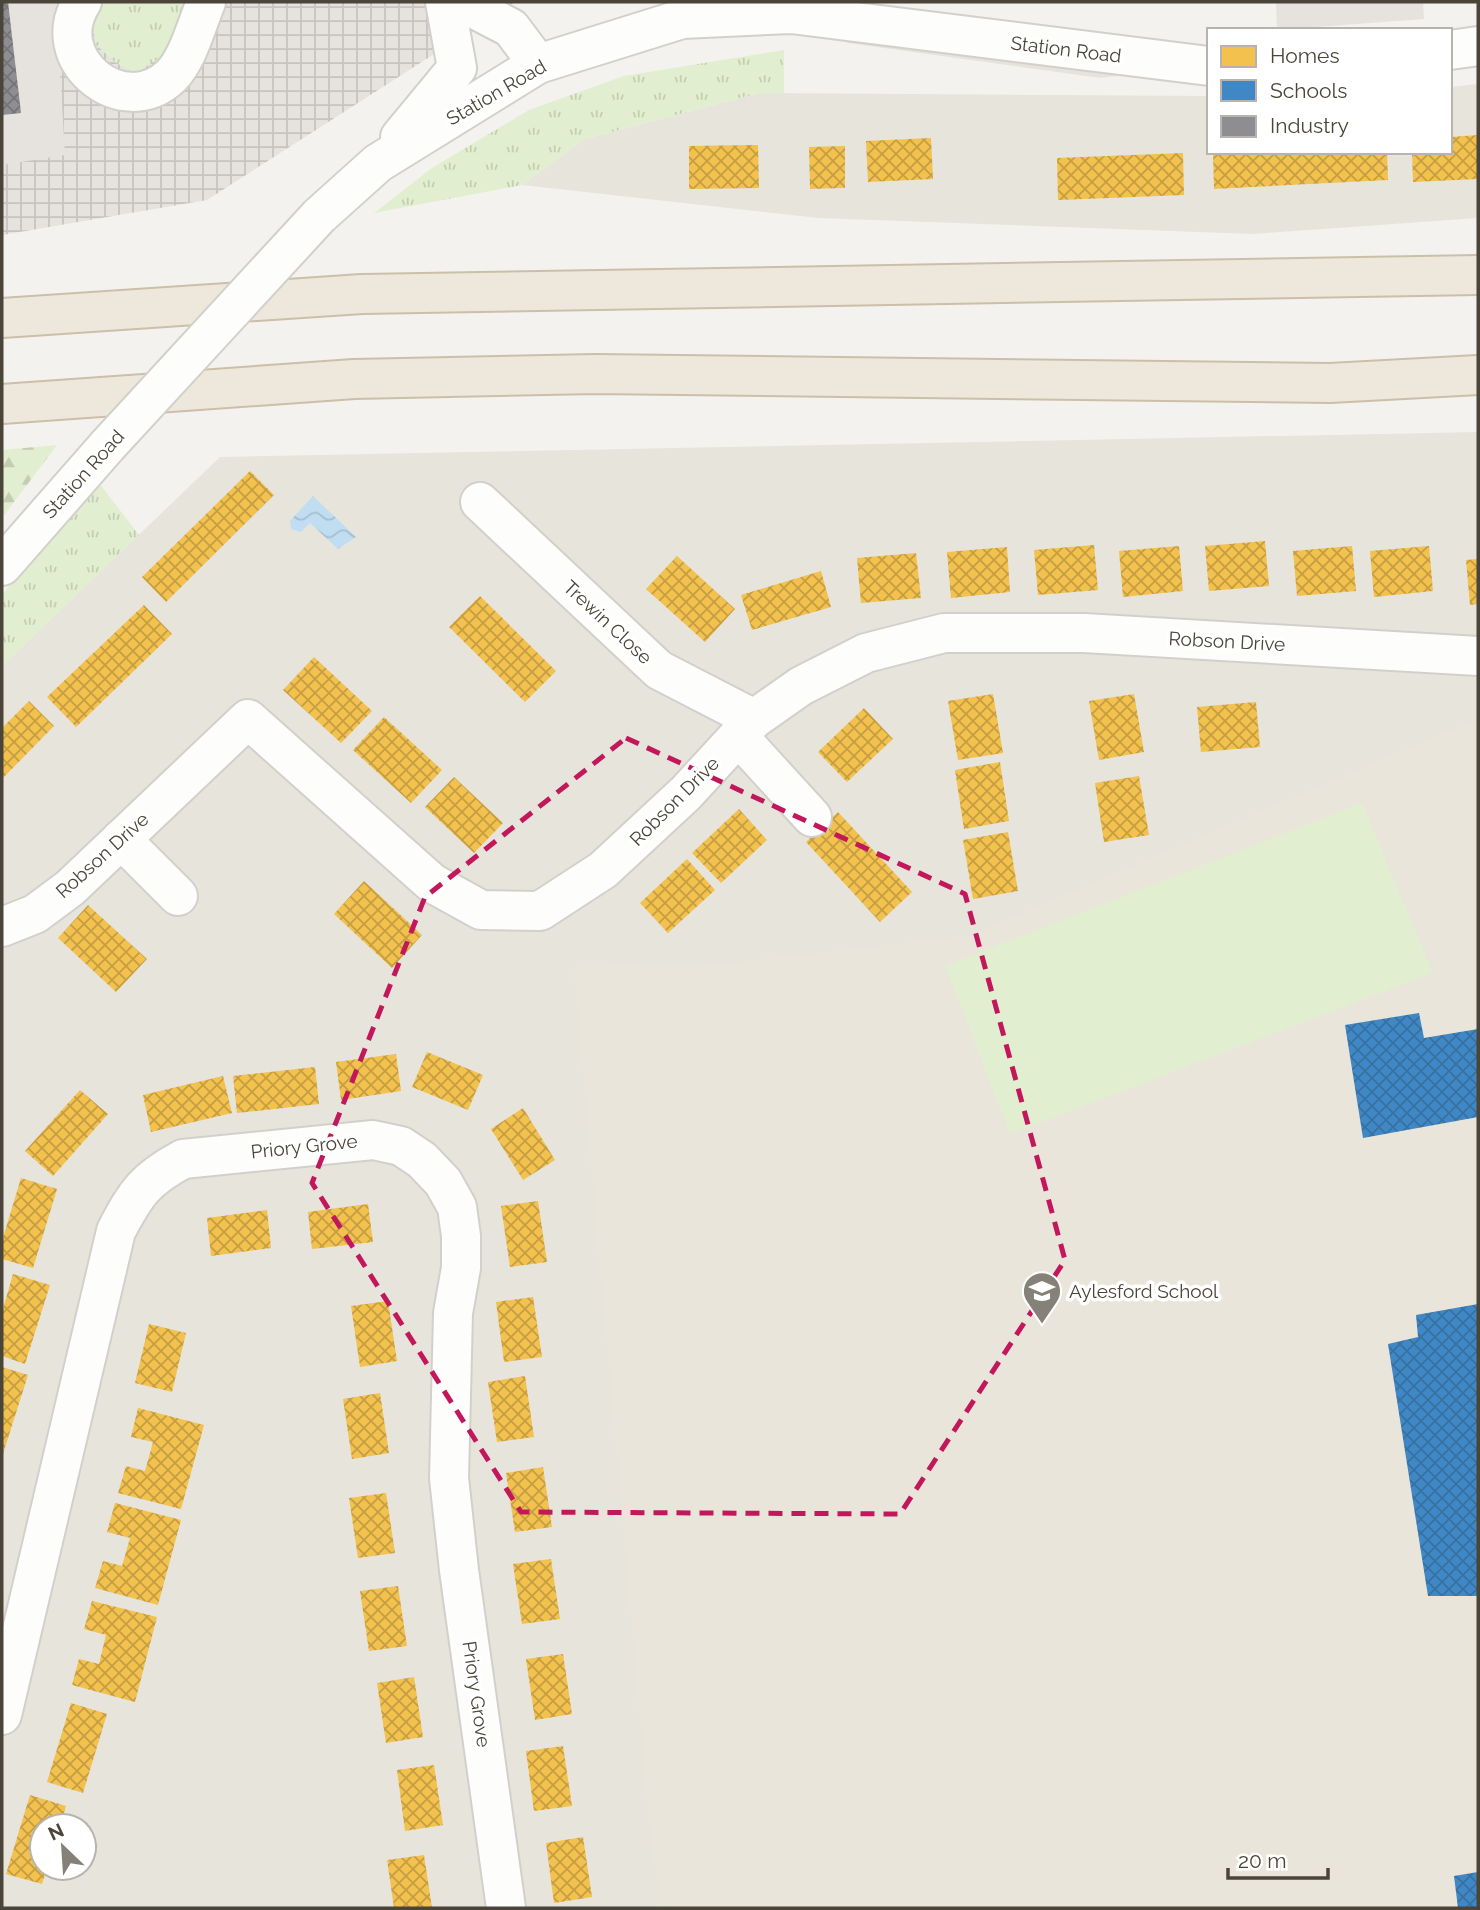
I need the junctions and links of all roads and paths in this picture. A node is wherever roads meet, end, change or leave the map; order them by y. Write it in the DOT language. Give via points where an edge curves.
graph roads {
  1 [pos="82,2"];
  2 [pos="206,2"];
  3 [pos="445,2"];
  4 [pos="461,2"];
  5 [pos="1478,46"];
  6 [pos="1452,50"];
  7 [pos="532,54"];
  8 [pos="1207,66"];
  9 [pos="378,163"];
  10 [pos="1478,275"];
  11 [pos="2,318"];
  12 [pos="1478,375"];
  13 [pos="2,404"];
  14 [pos="480,502"];
  15 [pos="2,566"];
  16 [pos="1478,656"];
  17 [pos="746,727"];
  18 [pos="812,817"];
  19 [pos="121,839"];
  20 [pos="178,896"];
  21 [pos="2,927"];
  22 [pos="2,1715"];
  23 [pos="506,1908"];
  1 -- 2 [label="street" via="72,29 83,67 97,81 134,92 170,77 183,61"];
  3 -- 9 [label="street" via="457,68"];
  4 -- 7 [label="street" via="511,28"];
  5 -- 6 [label="street"];
  7 -- 8 [label="street, Station Road" via="682,19 791,14"];
  7 -- 9 [label="street, Station Road"];
  9 -- 15 [label="street, Station Road, bridge" via="319,216"];
  10 -- 11 [label="highway" via="362,294"];
  12 -- 13 [label="highway" via="1330,383 596,374 354,379"];
  14 -- 17 [label="street, Trewin Close" via="659,670"];
  16 -- 17 [label="street, Robson Drive" via="1084,632 944,633 866,653 801,686"];
  17 -- 18 [label="street"];
  17 -- 19 [label="street, Robson Drive" via="686,793 603,870 540,911 481,910 432,883 248,719"];
  19 -- 20 [label="street"];
  19 -- 21 [label="street, Robson Drive" via="35,914"];
  22 -- 23 [label="street, Priory Grove" via="116,1231 133,1199 157,1173 183,1159 373,1140 401,1146 443,1182 457,1207 461,1236 453,1313 449,1478"];
}
